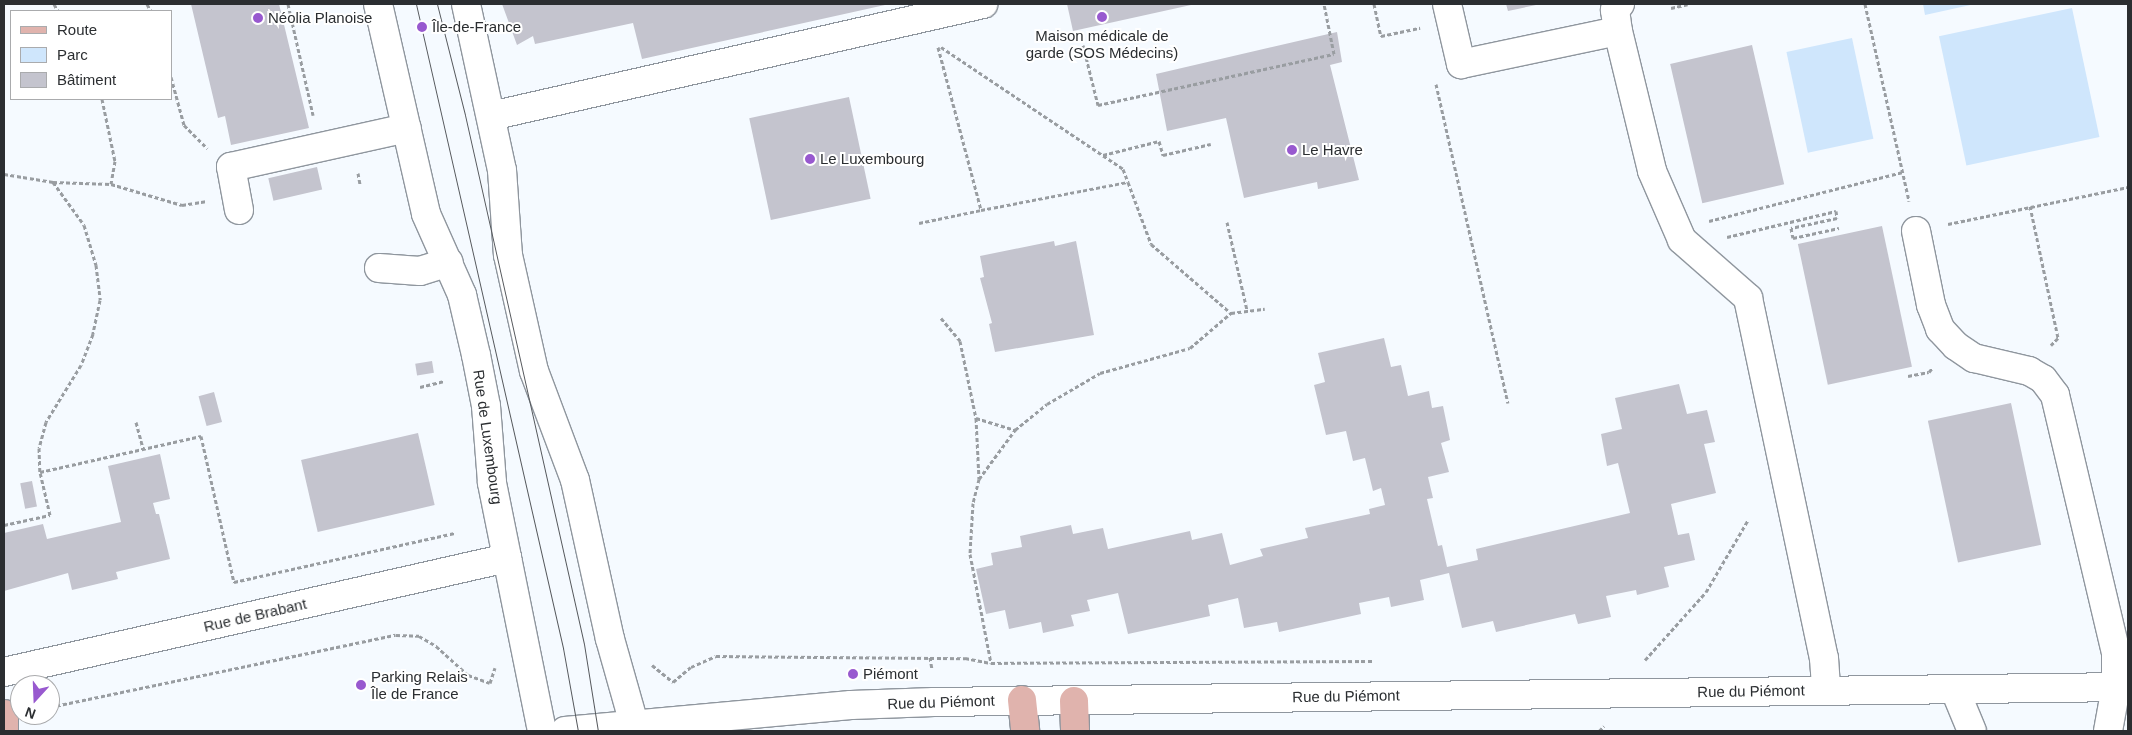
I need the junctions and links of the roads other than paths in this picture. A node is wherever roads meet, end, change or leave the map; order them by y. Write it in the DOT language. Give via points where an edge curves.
graph roads {
  1 [pos="378,4"];
  2 [pos="466,4"];
  3 [pos="983,4"];
  4 [pos="1447,4"];
  5 [pos="1620,4"];
  6 [pos="1618,31"];
  7 [pos="491,116"];
  8 [pos="407,128"];
  9 [pos="239,210"];
  10 [pos="1916,231"];
  11 [pos="449,262"];
  12 [pos="379,268"];
  13 [pos="507,558"];
  14 [pos="4,672"];
  15 [pos="2122,687"];
  16 [pos="1826,690"];
  17 [pos="1955,690"];
  18 [pos="1022,700"];
  19 [pos="1074,701"];
  20 [pos="4,714"];
  21 [pos="635,727"];
  22 [pos="4,731"];
  23 [pos="542,731"];
  24 [pos="565,731"];
  25 [pos="1025,731"];
  26 [pos="1075,731"];
  27 [pos="1972,731"];
  28 [pos="2108,731"];
  1 -- 8 [label="street, Rue de Luxembourg"];
  2 -- 7 [label="street"];
  3 -- 7 [label="street"];
  4 -- 6 [label="street" via="1461,64"];
  5 -- 6 [label="street" via="1615,10"];
  6 -- 16 [label="street" via="1652,171 1682,240 1748,298 1824,658"];
  7 -- 21 [label="street" via="502,170 508,255 534,371 574,480 610,639"];
  8 -- 9 [label="street" via="231,167"];
  8 -- 11 [label="street, Rue de Luxembourg" via="426,214"];
  10 -- 15 [label="street" via="1931,305 1940,328 1956,346 1974,358 2029,371 2044,379 2055,395"];
  11 -- 12 [label="street" via="420,271"];
  11 -- 13 [label="street, Rue de Luxembourg" via="462,295 486,406 492,483"];
  13 -- 14 [label="street, Rue de Brabant"];
  13 -- 23 [label="street, Rue de Luxembourg"];
  15 -- 17 [label="street, Rue du Piémont"];
  15 -- 28 [label="street"];
  16 -- 17 [label="street, Rue du Piémont"];
  16 -- 19 [label="street, Rue du Piémont"];
  17 -- 27 [label="street"];
  18 -- 19 [label="street, Rue du Piémont"];
  18 -- 21 [label="street, Rue du Piémont" via="851,705"];
  18 -- 25 [label="main road"];
  19 -- 26 [label="main road"];
  20 -- 22 [label="main road"];
  21 -- 24 [label="street, Rue du Piémont"];
}
